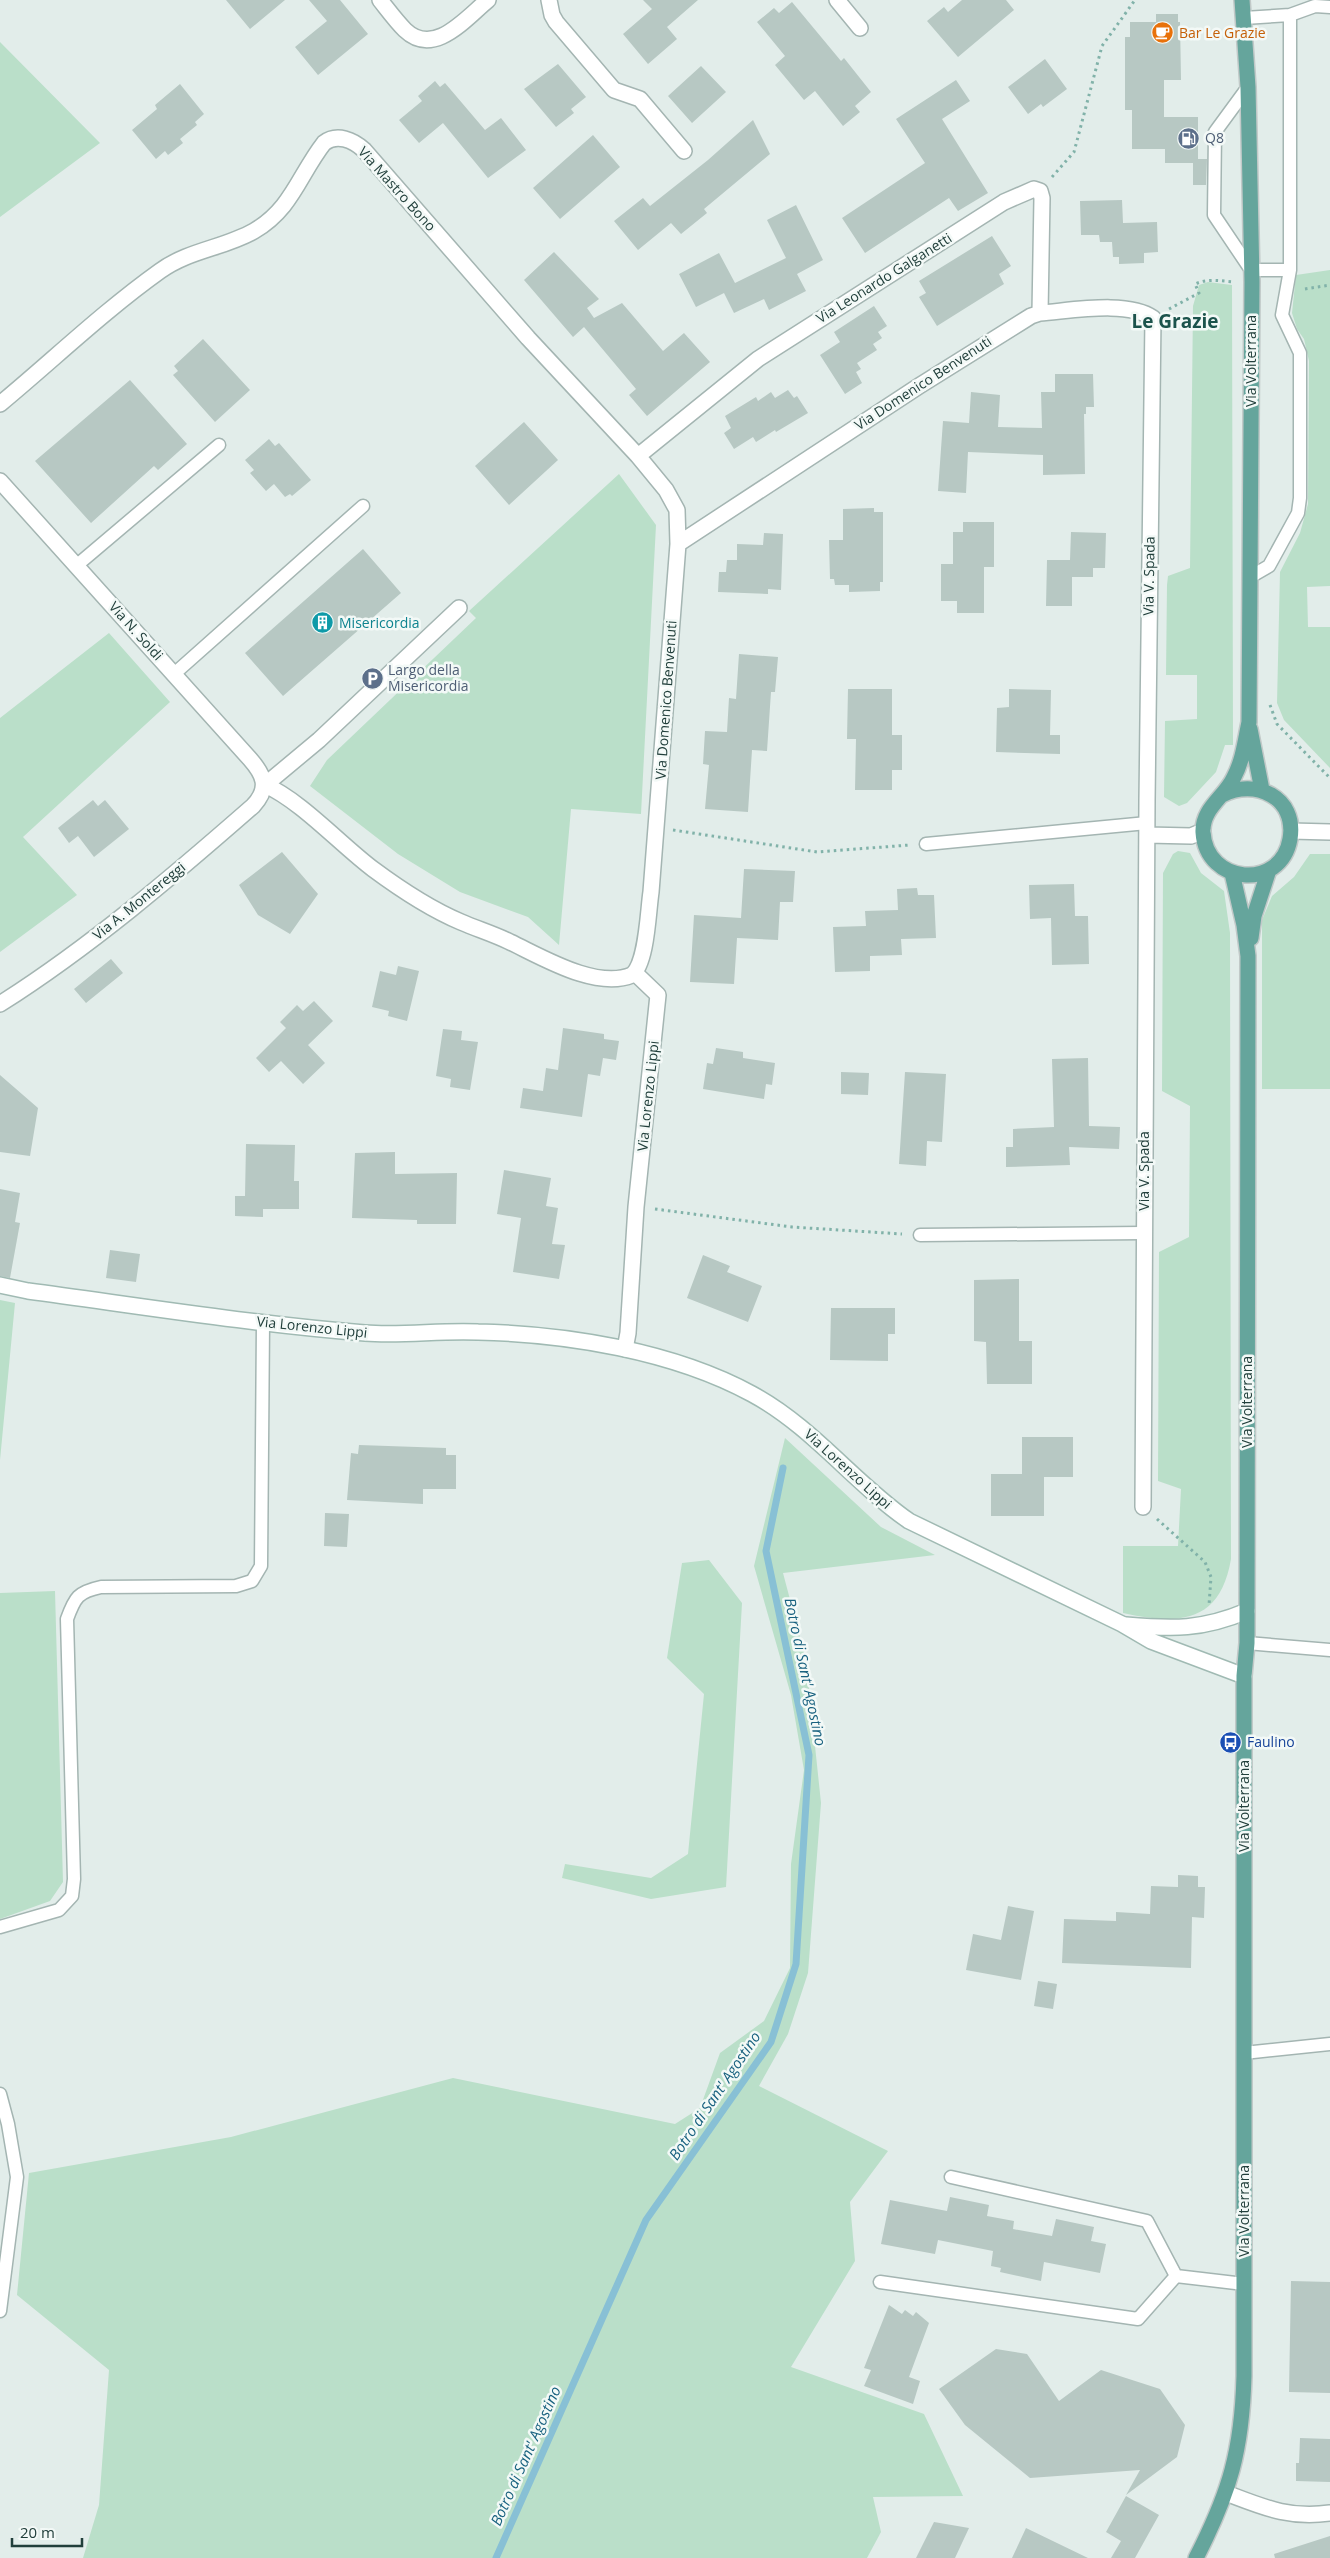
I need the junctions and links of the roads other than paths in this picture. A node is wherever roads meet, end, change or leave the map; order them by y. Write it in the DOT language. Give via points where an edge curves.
graph roads {
  1 [pos="380,0"];
  2 [pos="488,0"];
  3 [pos="549,0"];
  4 [pos="837,0"];
  5 [pos="1242,0"];
  6 [pos="1330,7"];
  7 [pos="1290,15"];
  8 [pos="1244,18"];
  9 [pos="860,28"];
  10 [pos="1248,88"];
  11 [pos="684,150"];
  12 [pos="1251,270"];
  13 [pos="1290,270"];
  14 [pos="1040,313"];
  15 [pos="1153,318"];
  16 [pos="0,404"];
  17 [pos="219,445"];
  18 [pos="638,456"];
  19 [pos="0,481"];
  20 [pos="363,506"];
  21 [pos="678,544"];
  22 [pos="76,566"];
  23 [pos="1250,577"];
  24 [pos="459,608"];
  25 [pos="174,674"];
  26 [pos="1249,722"];
  27 [pos="265,785"];
  28 [pos="1262,790"];
  29 [pos="1222,796"];
  30 [pos="1147,829"];
  31 [pos="1203,831"];
  32 [pos="1291,831"];
  33 [pos="1330,832"];
  34 [pos="926,844"];
  35 [pos="1269,870"];
  36 [pos="1232,873"];
  37 [pos="1248,956"];
  38 [pos="635,973"];
  39 [pos="0,1004"];
  40 [pos="1143,1233"];
  41 [pos="920,1235"];
  42 [pos="0,1285"];
  43 [pos="263,1323"];
  44 [pos="625,1349"];
  45 [pos="1143,1507"];
  46 [pos="1247,1611"];
  47 [pos="1122,1624"];
  48 [pos="1247,1643"];
  49 [pos="1330,1650"];
  50 [pos="1244,1676"];
  51 [pos="0,1927"];
  52 [pos="1330,2044"];
  53 [pos="1244,2054"];
  54 [pos="0,2094"];
  55 [pos="951,2177"];
  56 [pos="1176,2276"];
  57 [pos="880,2282"];
  58 [pos="1244,2284"];
  59 [pos="0,2311"];
  60 [pos="1226,2494"];
  61 [pos="1330,2513"];
  62 [pos="1196,2558"];
  1 -- 2 [label="street" via="405,30 428,41 447,34"];
  3 -- 11 [label="street" via="556,22 614,90 640,99"];
  4 -- 9 [label="street"];
  5 -- 8 [label="main road, Via Volterrana"];
  6 -- 7 [label="lane" via="1315,6"];
  7 -- 8 [label="lane"];
  7 -- 13 [label="lane"];
  8 -- 10 [label="main road, Via Volterrana"];
  10 -- 12 [label="main road, Via Volterrana"];
  10 -- 12 [label="lane" via="1216,132 1214,214"];
  12 -- 13 [label="lane"];
  12 -- 23 [label="main road, Via Volterrana"];
  13 -- 23 [label="lane" via="1282,315 1300,353 1298,514 1269,566"];
  14 -- 15 [label="street, Via Domenico Benvenuti" via="1133,309"];
  14 -- 18 [label="street, Via Leonardo Galganetti" via="1043,204 1040,191 1030,189 1004,202 758,358"];
  14 -- 21 [label="street, Via Domenico Benvenuti" via="1022,320 982,345"];
  15 -- 30 [label="street, Via V. Spada"];
  16 -- 18 [label="street, Via Mastro Bono" via="162,269 264,224 289,200 324,143 340,138 352,141 364,150 528,338"];
  17 -- 22 [label="lane"];
  18 -- 21 [label="street, Via Mastro Bono" via="675,504"];
  19 -- 22 [label="street, Via N. Soldi"];
  20 -- 25 [label="lane"];
  21 -- 38 [label="street, Via Domenico Benvenuti" via="657,827 644,942"];
  22 -- 25 [label="street, Via N. Soldi"];
  23 -- 26 [label="main road, Via Volterrana"];
  24 -- 27 [label="street" via="319,740"];
  25 -- 27 [label="street, Via N. Soldi" via="256,766"];
  26 -- 28 [label="main road, Via Volterrana"];
  26 -- 29 [label="main road, Via Volterrana" via="1238,769"];
  27 -- 38 [label="street" via="290,800 387,879 449,917 576,972 621,978"];
  27 -- 39 [label="street, Via A. Montereggi" via="264,793 254,806 166,879 80,948"];
  28 -- 29 [label="main road" via="1241,788"];
  28 -- 32 [label="main road" via="1283,806"];
  29 -- 31 [label="main road, Via Volterrana" via="1208,811"];
  30 -- 31 [label="street" via="1191,836"];
  30 -- 34 [label="lane"];
  30 -- 40 [label="street, Via V. Spada"];
  31 -- 36 [label="main road" via="1211,856"];
  32 -- 33 [label="street"];
  32 -- 35 [label="main road, Via Volterrana" via="1285,854"];
  35 -- 36 [label="main road" via="1251,875"];
  35 -- 37 [label="main road, Via Volterrana" via="1254,916"];
  36 -- 37 [label="main road, Via Volterrana"];
  37 -- 46 [label="main road, Via Volterrana"];
  38 -- 44 [label="street, Via Lorenzo Lippi" via="658,995"];
  40 -- 41 [label="lane"];
  40 -- 45 [label="street, Via V. Spada"];
  42 -- 43 [label="street, Via Lorenzo Lippi"];
  43 -- 44 [label="street, Via Lorenzo Lippi" via="368,1333 476,1331 535,1334"];
  43 -- 51 [label="lane" via="261,1566 252,1581 236,1586 101,1587 88,1590 75,1599 68,1619 72,1896 59,1910"];
  44 -- 47 [label="street, Via Lorenzo Lippi" via="710,1374 752,1394 791,1418 882,1503 909,1522"];
  46 -- 47 [label="street, Via Lorenzo Lippi" via="1198,1627 1157,1628"];
  46 -- 48 [label="main road, Via Volterrana"];
  47 -- 50 [label="street, Via Lorenzo Lippi" via="1151,1642"];
  48 -- 49 [label="lane"];
  48 -- 50 [label="main road, Via Volterrana"];
  50 -- 53 [label="main road, Via Volterrana"];
  52 -- 53 [label="lane"];
  53 -- 58 [label="main road, Via Volterrana"];
  54 -- 59 [label="lane" via="17,2177"];
  55 -- 56 [label="lane" via="1147,2221"];
  56 -- 57 [label="lane" via="1138,2319"];
  56 -- 58 [label="lane"];
  58 -- 60 [label="main road, Via Volterrana" via="1242,2412 1237,2452"];
  60 -- 61 [label="street" via="1288,2514"];
  60 -- 62 [label="main road, Via Volterrana"];
}
